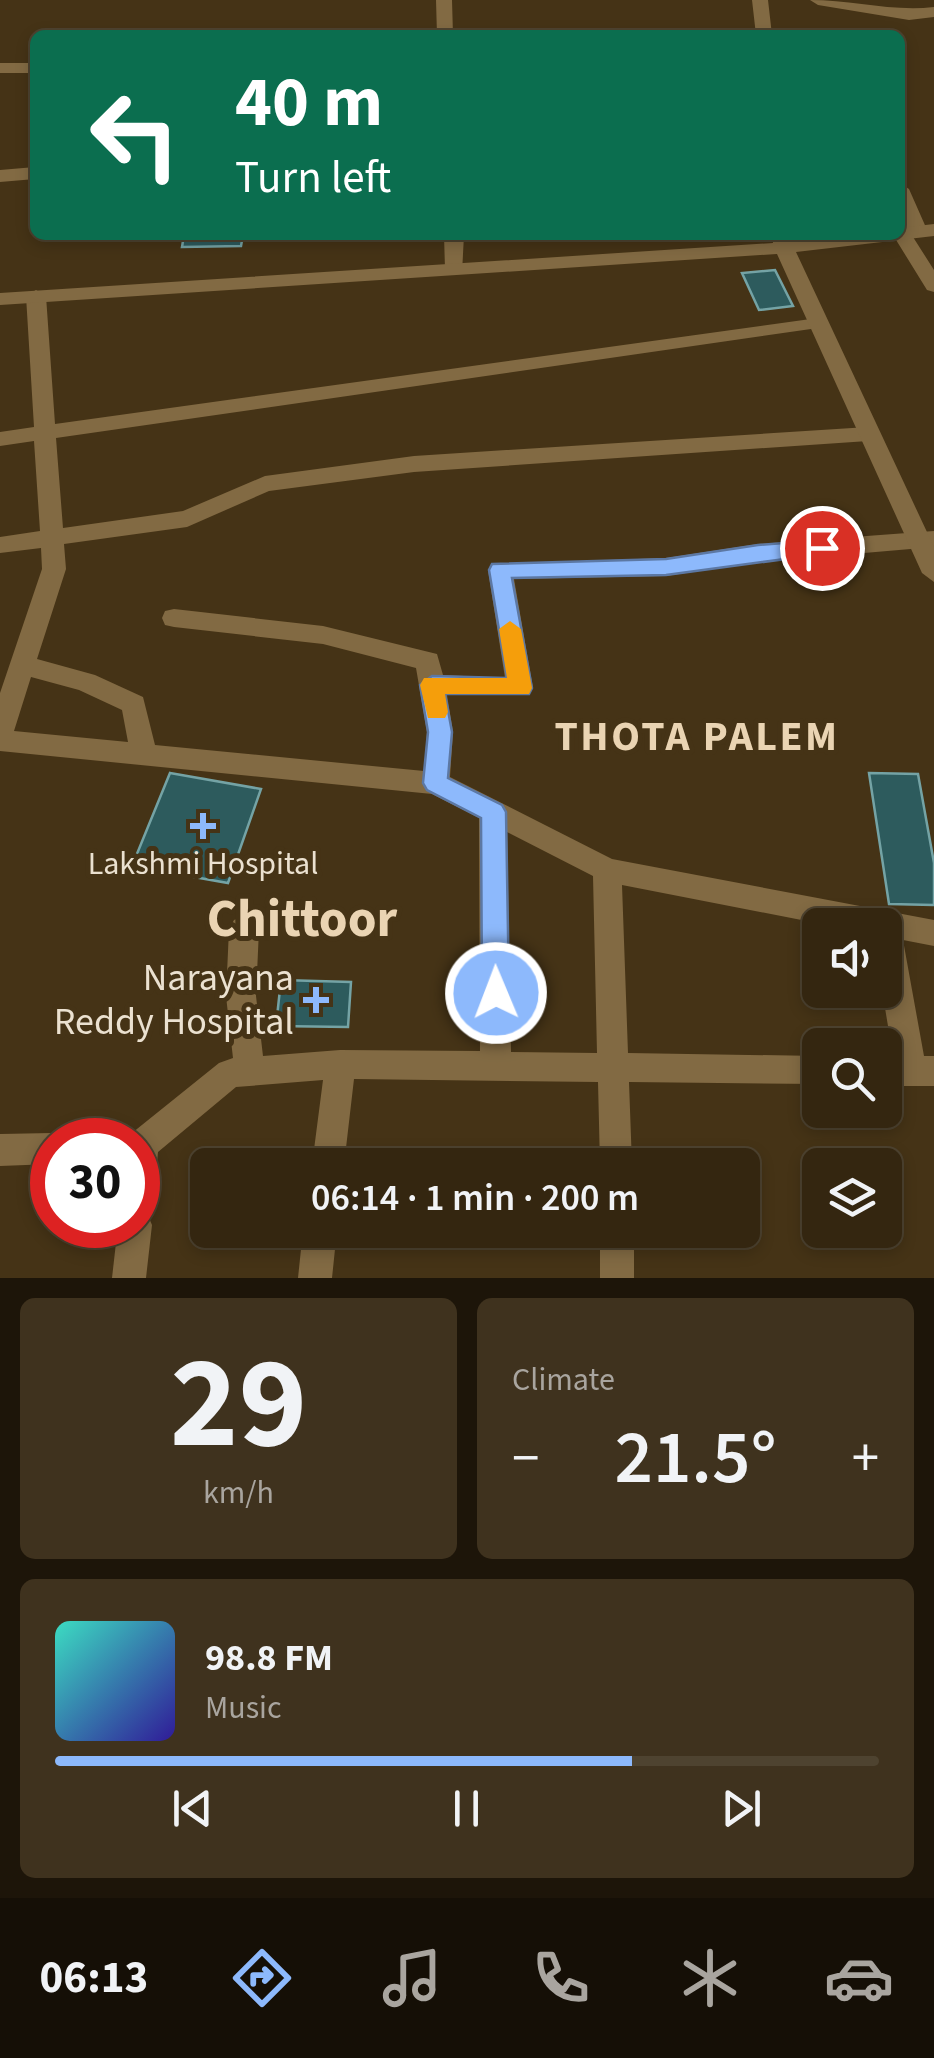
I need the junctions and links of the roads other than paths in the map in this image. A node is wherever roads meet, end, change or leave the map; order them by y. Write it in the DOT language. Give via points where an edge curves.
graph roads {
  1 [pos="444,0"];
  2 [pos="760,0"];
  3 [pos="818,0"];
  4 [pos="929,12"];
  5 [pos="446,30"];
  6 [pos="763,30"];
  7 [pos="0,68"];
  8 [pos="30,68"];
  9 [pos="30,173"];
  10 [pos="0,176"];
  11 [pos="909,233"];
  12 [pos="454,240"];
  13 [pos="811,240"];
  14 [pos="783,242"];
  15 [pos="455,269"];
  16 [pos="934,286"];
  17 [pos="36,296"];
  18 [pos="0,299"];
  19 [pos="818,322"];
  20 [pos="45,432"];
  21 [pos="868,434"];
  22 [pos="0,438"];
  23 [pos="52,538"];
  24 [pos="926,540"];
  25 [pos="0,545"];
  26 [pos="934,574"];
  27 [pos="174,618"];
  28 [pos="22,665"];
  29 [pos="432,685"];
  30 [pos="0,736"];
  31 [pos="144,754"];
  32 [pos="436,783"];
  33 [pos="493,812"];
  34 [pos="607,870"];
  35 [pos="803,908"];
  36 [pos="902,927"];
  37 [pos="244,928"];
  38 [pos="934,932"];
  39 [pos="900,1008"];
  40 [pos="340,1064"];
  41 [pos="496,1065"];
  42 [pos="616,1067"];
  43 [pos="802,1070"];
  44 [pos="910,1071"];
  45 [pos="250,1072"];
  46 [pos="160,1132"];
  47 [pos="330,1148"];
  48 [pos="616,1148"];
  49 [pos="0,1150"];
  50 [pos="30,1150"];
  51 [pos="133,1248"];
  52 [pos="318,1248"];
  53 [pos="616,1248"];
  54 [pos="130,1278"];
  55 [pos="315,1278"];
  56 [pos="617,1278"];
  1 -- 5 [label="street"];
  2 -- 6 [label="street"];
  3 -- 4 [label="street" via="909,15"];
  7 -- 8 [label="street"];
  9 -- 10 [label="street"];
  11 -- 16 [label="street"];
  12 -- 15 [label="street"];
  13 -- 14 [label="street"];
  14 -- 15 [label="street"];
  14 -- 19 [label="street"];
  15 -- 17 [label="street"];
  17 -- 18 [label="street"];
  17 -- 20 [label="street"];
  19 -- 20 [label="street"];
  19 -- 21 [label="street"];
  20 -- 22 [label="street"];
  20 -- 23 [label="street"];
  21 -- 23 [label="street" via="414,464 266,484 187,519"];
  21 -- 24 [label="street"];
  23 -- 25 [label="street"];
  23 -- 28 [label="street" via="54,569"];
  24 -- 26 [label="street"];
  24 -- 29 [label="street" via="666,567 500,570 520,688"];
  27 -- 29 [label="street" via="322,636 428,661"];
  28 -- 30 [label="street"];
  28 -- 31 [label="street" via="134,704"];
  29 -- 32 [label="street" via="440,732"];
  30 -- 31 [label="street"];
  31 -- 32 [label="street"];
  32 -- 33 [label="street"];
  33 -- 34 [label="street"];
  33 -- 41 [label="street"];
  34 -- 35 [label="street"];
  34 -- 42 [label="street"];
  36 -- 38 [label="street"];
  37 -- 45 [label="street" via="241,996"];
  39 -- 44 [label="street"];
  40 -- 41 [label="street"];
  40 -- 45 [label="street"];
  40 -- 47 [label="street"];
  41 -- 42 [label="street"];
  42 -- 43 [label="street"];
  42 -- 48 [label="street"];
  45 -- 46 [label="street" via="230,1074"];
  49 -- 50 [label="street"];
  51 -- 54 [label="street"];
  52 -- 55 [label="street"];
  53 -- 56 [label="street"];
}
